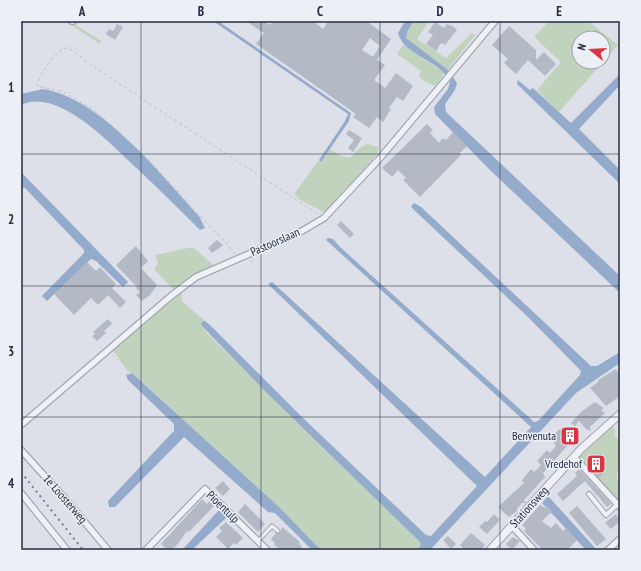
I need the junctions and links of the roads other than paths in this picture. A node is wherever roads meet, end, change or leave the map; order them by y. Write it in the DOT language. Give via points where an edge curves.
graph roads {
  1 [pos="495,21"];
  2 [pos="620,414"];
  3 [pos="21,425"];
  4 [pos="21,450"];
  5 [pos="574,458"];
  6 [pos="21,493"];
  7 [pos="589,494"];
  8 [pos="619,506"];
  9 [pos="512,526"];
  10 [pos="278,532"];
  11 [pos="620,539"];
  12 [pos="258,541"];
  13 [pos="67,550"];
  14 [pos="108,550"];
  15 [pos="146,550"];
  16 [pos="267,550"];
  17 [pos="490,550"];
  18 [pos="534,550"];
  19 [pos="608,550"];
  1 -- 3 [label="street, Pastoorslaan" via="381,157 324,218 302,231 196,277"];
  2 -- 5 [label="street, Stationsweg"];
  4 -- 14 [label="street, 1e Loosterweg"];
  5 -- 8 [label="street"];
  5 -- 9 [label="street, Stationsweg"];
  6 -- 13 [label="street"];
  7 -- 8 [label="street" via="606,515"];
  9 -- 17 [label="street, Stationsweg"];
  9 -- 18 [label="street"];
  10 -- 12 [label="lane" via="272,526"];
  11 -- 19 [label="street"];
  12 -- 15 [label="street, Pioentulp" via="205,489"];
  12 -- 16 [label="street, Pioentulp"];
}
